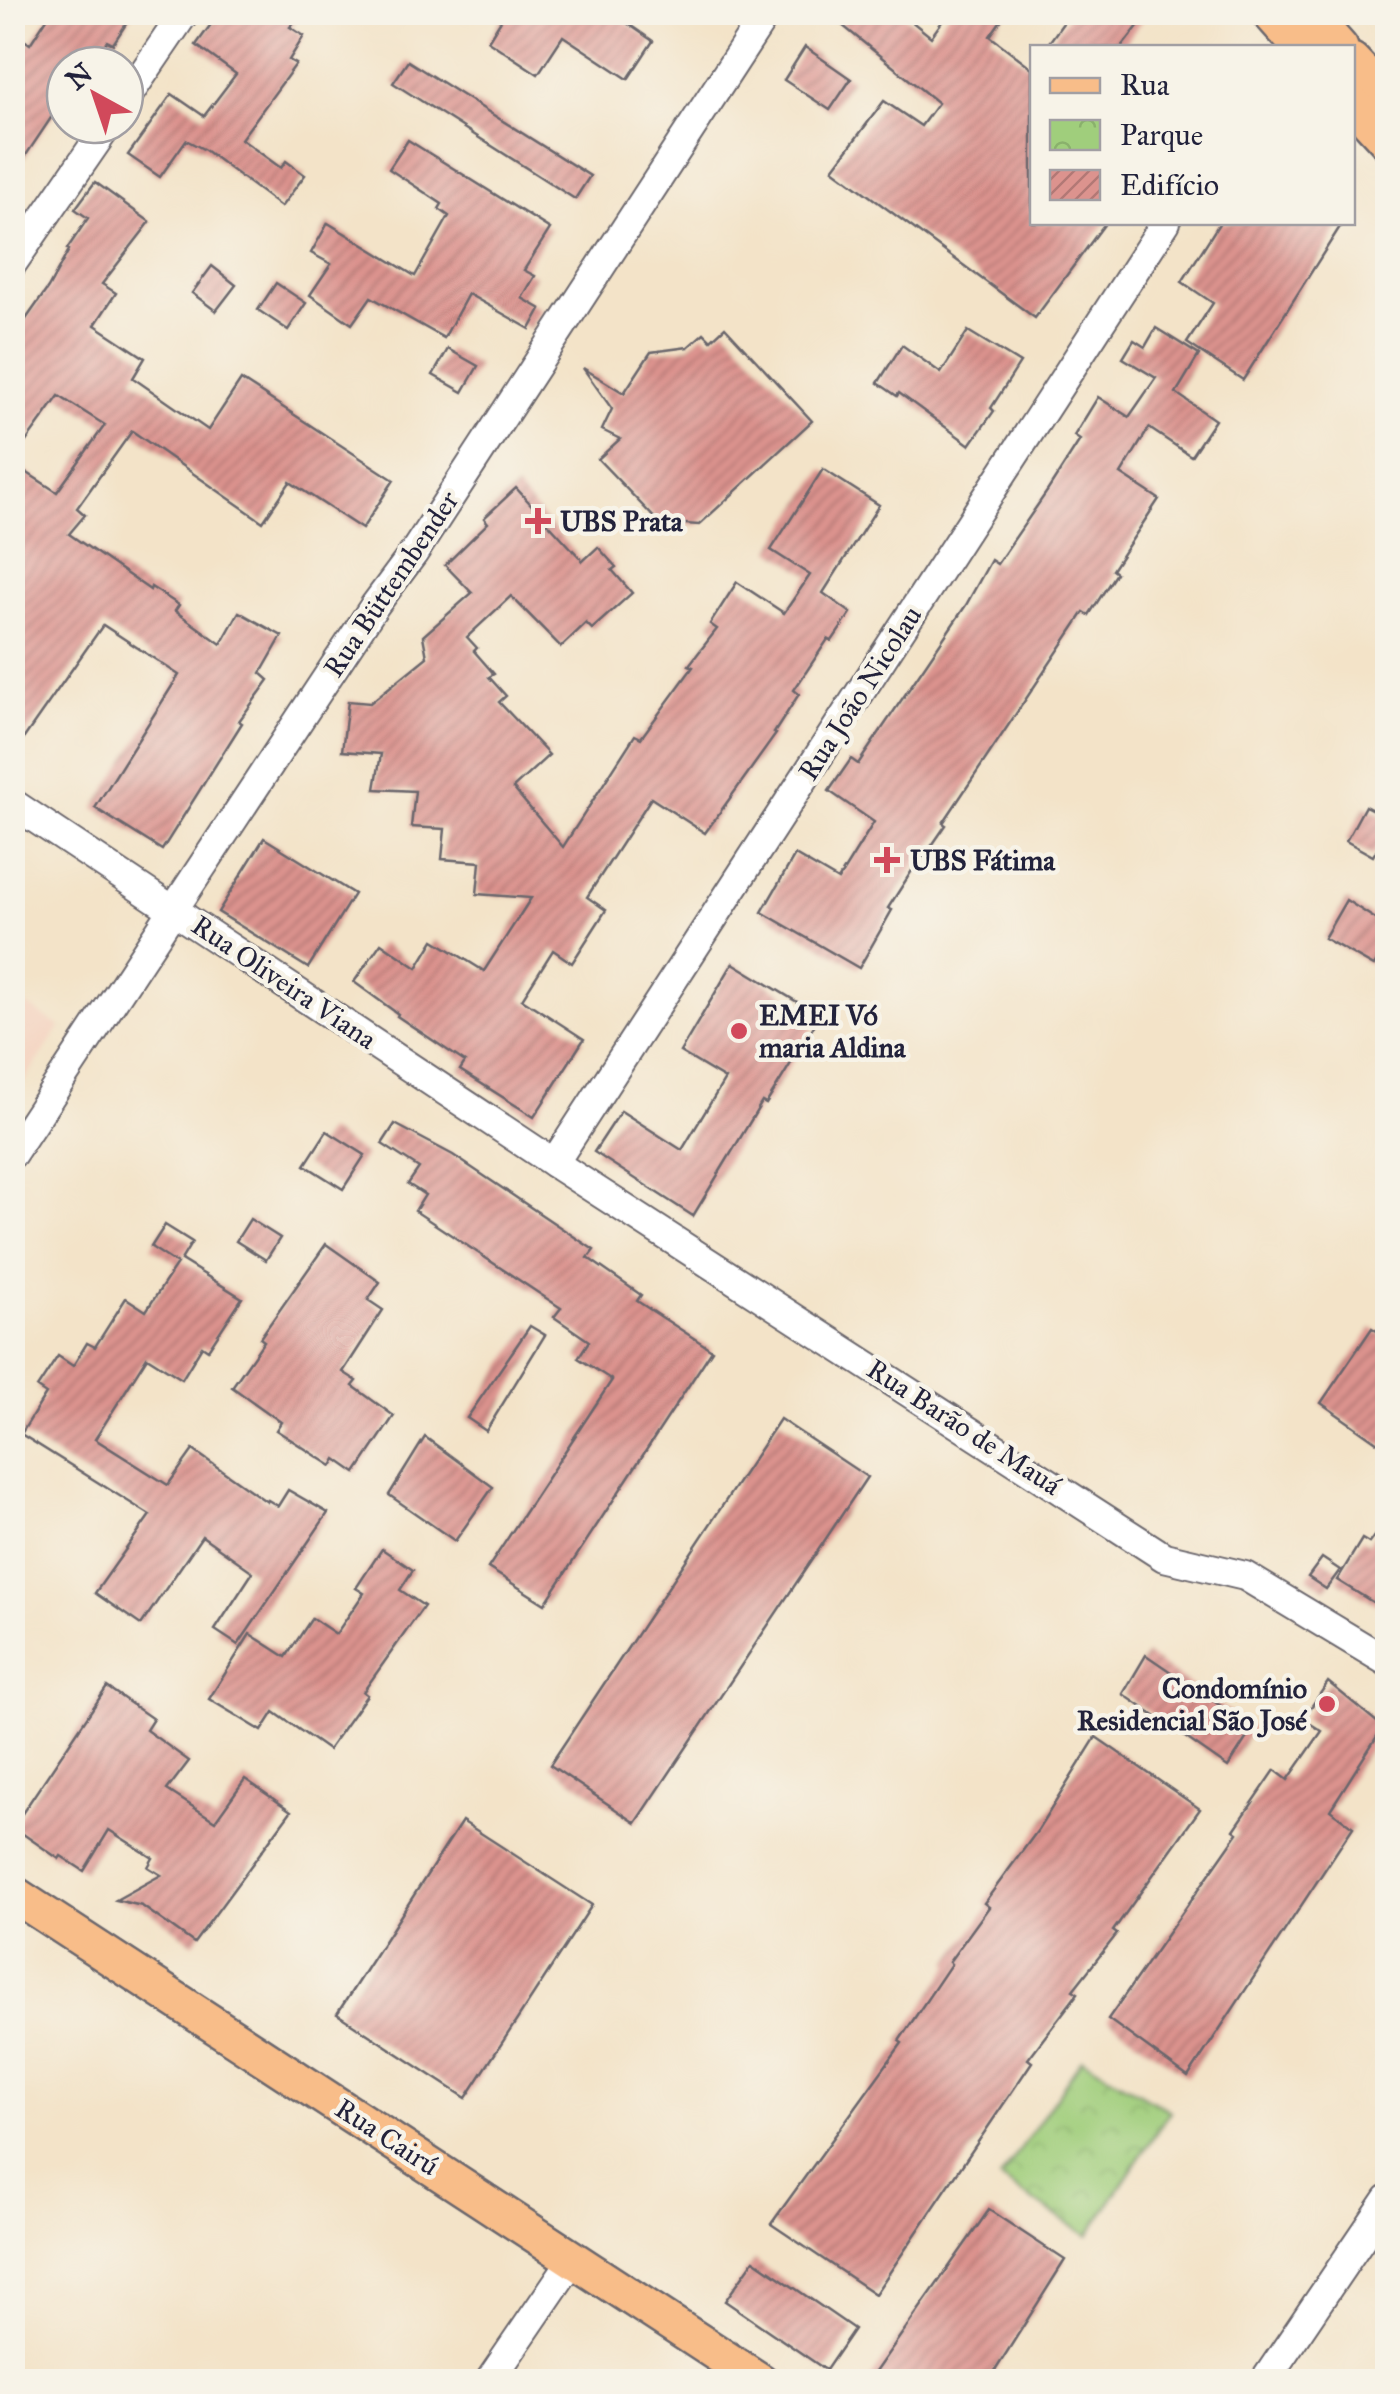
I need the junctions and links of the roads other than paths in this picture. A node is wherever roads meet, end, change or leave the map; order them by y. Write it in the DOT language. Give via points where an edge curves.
graph roads {
  1 [pos="186,12"];
  2 [pos="767,12"];
  3 [pos="1292,28"];
  4 [pos="1333,45"];
  5 [pos="1355,64"];
  6 [pos="145,71"];
  7 [pos="1388,99"];
  8 [pos="1355,107"];
  9 [pos="1388,142"];
  10 [pos="94,145"];
  11 [pos="1164,225"];
  12 [pos="12,264"];
  13 [pos="12,803"];
  14 [pos="176,910"];
  15 [pos="12,1154"];
  16 [pos="554,1163"];
  17 [pos="1388,1662"];
  18 [pos="12,1894"];
  19 [pos="1388,2199"];
  20 [pos="573,2259"];
  21 [pos="490,2382"];
  22 [pos="761,2382"];
  23 [pos="1264,2382"];
  1 -- 6 [label="street"];
  2 -- 14 [label="street, Rua Büttembender"];
  3 -- 4 [label="main road"];
  5 -- 7 [label="main road"];
  8 -- 9 [label="main road"];
  10 -- 12 [label="street"];
  11 -- 16 [label="street, Rua João Nicolau"];
  13 -- 14 [label="street, Rua Oliveira Viana"];
  14 -- 15 [label="street, Rua Büttembender"];
  14 -- 16 [label="street, Rua Oliveira Viana"];
  16 -- 17 [label="street, Rua Barão de Mauá" via="1164,1557 1245,1576"];
  18 -- 20 [label="main road, Rua Cairú"];
  19 -- 23 [label="street"];
  20 -- 21 [label="street"];
  20 -- 22 [label="main road, Rua Cairú"];
}
